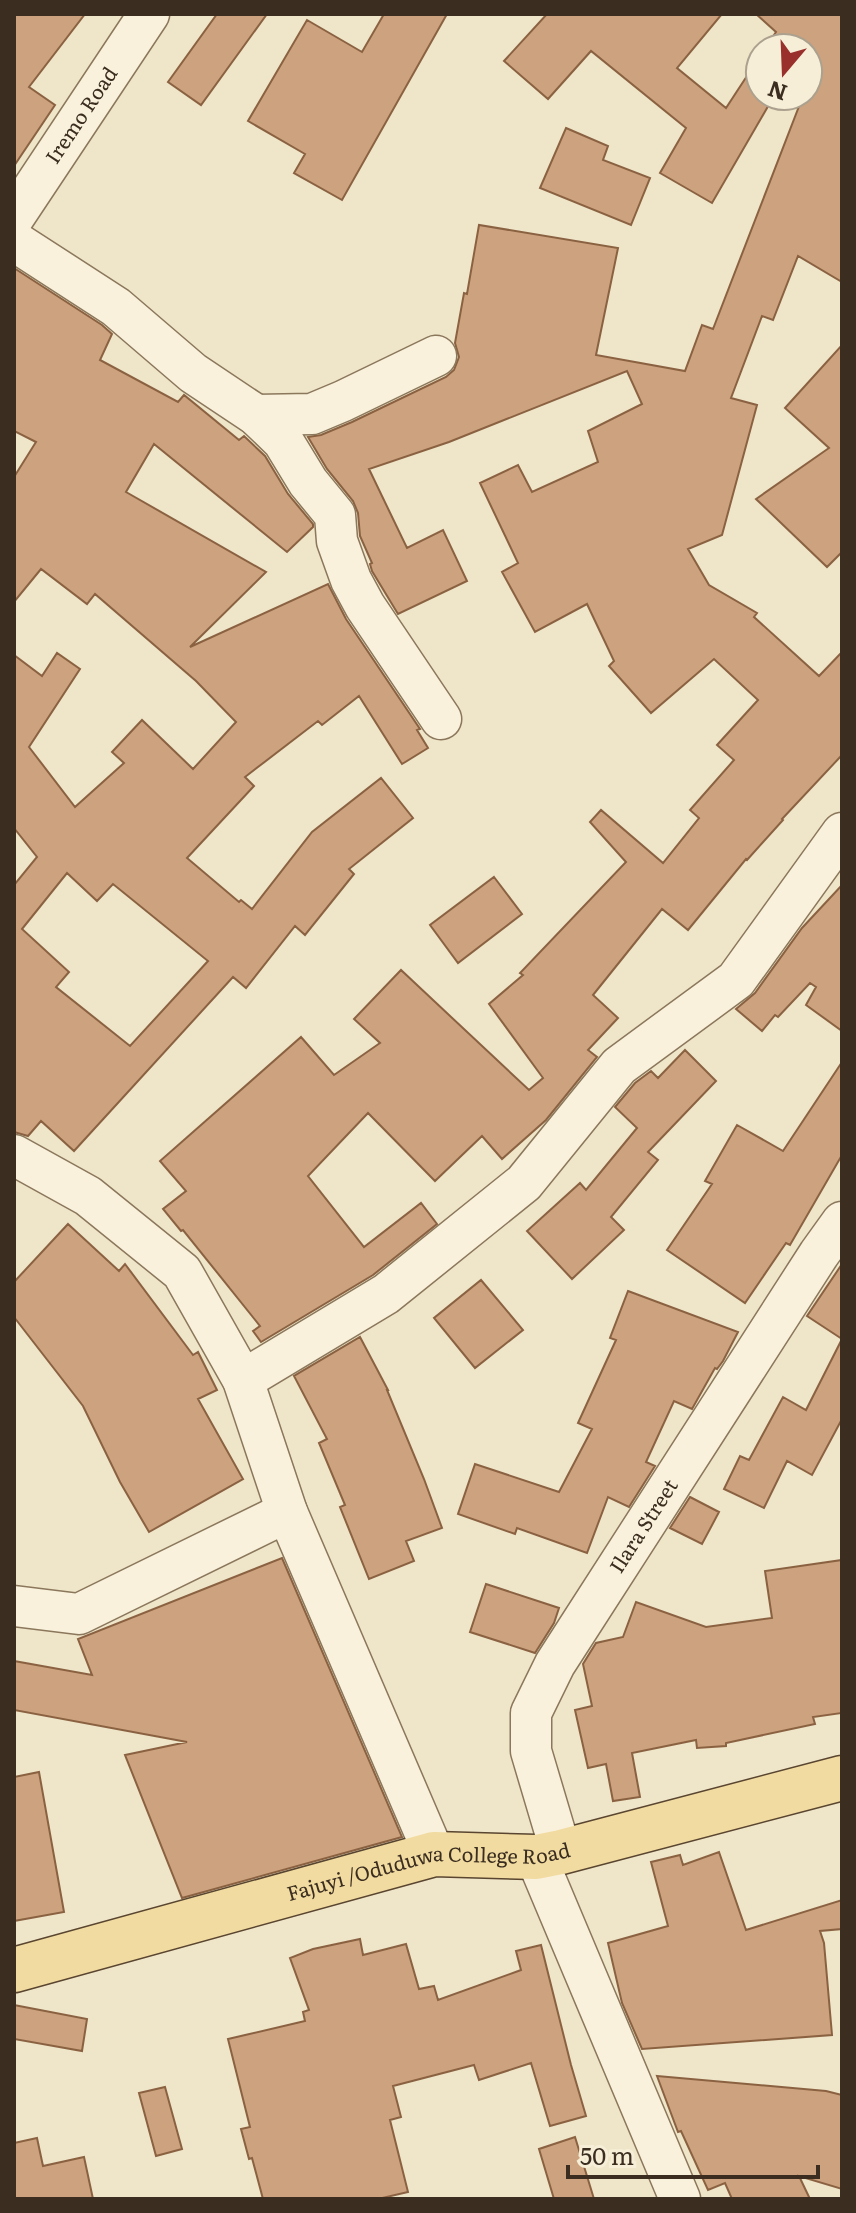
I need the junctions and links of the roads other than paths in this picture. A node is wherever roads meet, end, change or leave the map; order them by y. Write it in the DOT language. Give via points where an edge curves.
graph roads {
  1 [pos="149,14"];
  2 [pos="14,217"];
  3 [pos="14,241"];
  4 [pos="436,356"];
  5 [pos="256,415"];
  6 [pos="441,719"];
  7 [pos="842,833"];
  8 [pos="14,1155"];
  9 [pos="842,1222"];
  10 [pos="243,1380"];
  11 [pos="287,1512"];
  12 [pos="14,1606"];
  13 [pos="842,1778"];
  14 [pos="434,1854"];
  15 [pos="549,1855"];
  16 [pos="14,1970"];
  17 [pos="680,2199"];
  1 -- 2 [label="street, Iremo Road"];
  3 -- 5 [label="street" via="116,307 193,373"];
  4 -- 5 [label="street" via="312,414"];
  5 -- 6 [label="street" via="283,441 335,515 337,541 351,580"];
  7 -- 10 [label="street" via="736,980 619,1066 524,1183 386,1294"];
  8 -- 10 [label="street" via="88,1196 182,1272"];
  9 -- 15 [label="street, Ilara Street" via="555,1664 531,1713 531,1751"];
  10 -- 11 [label="street"];
  11 -- 12 [label="street" via="79,1614"];
  11 -- 14 [label="street"];
  13 -- 15 [label="main road, Fajuyi /Oduduwa College Road"];
  14 -- 15 [label="main road, Fajuyi /Oduduwa College Road"];
  14 -- 16 [label="main road, Fajuyi /Oduduwa College Road"];
  15 -- 17 [label="street, Ilara Street"];
}
